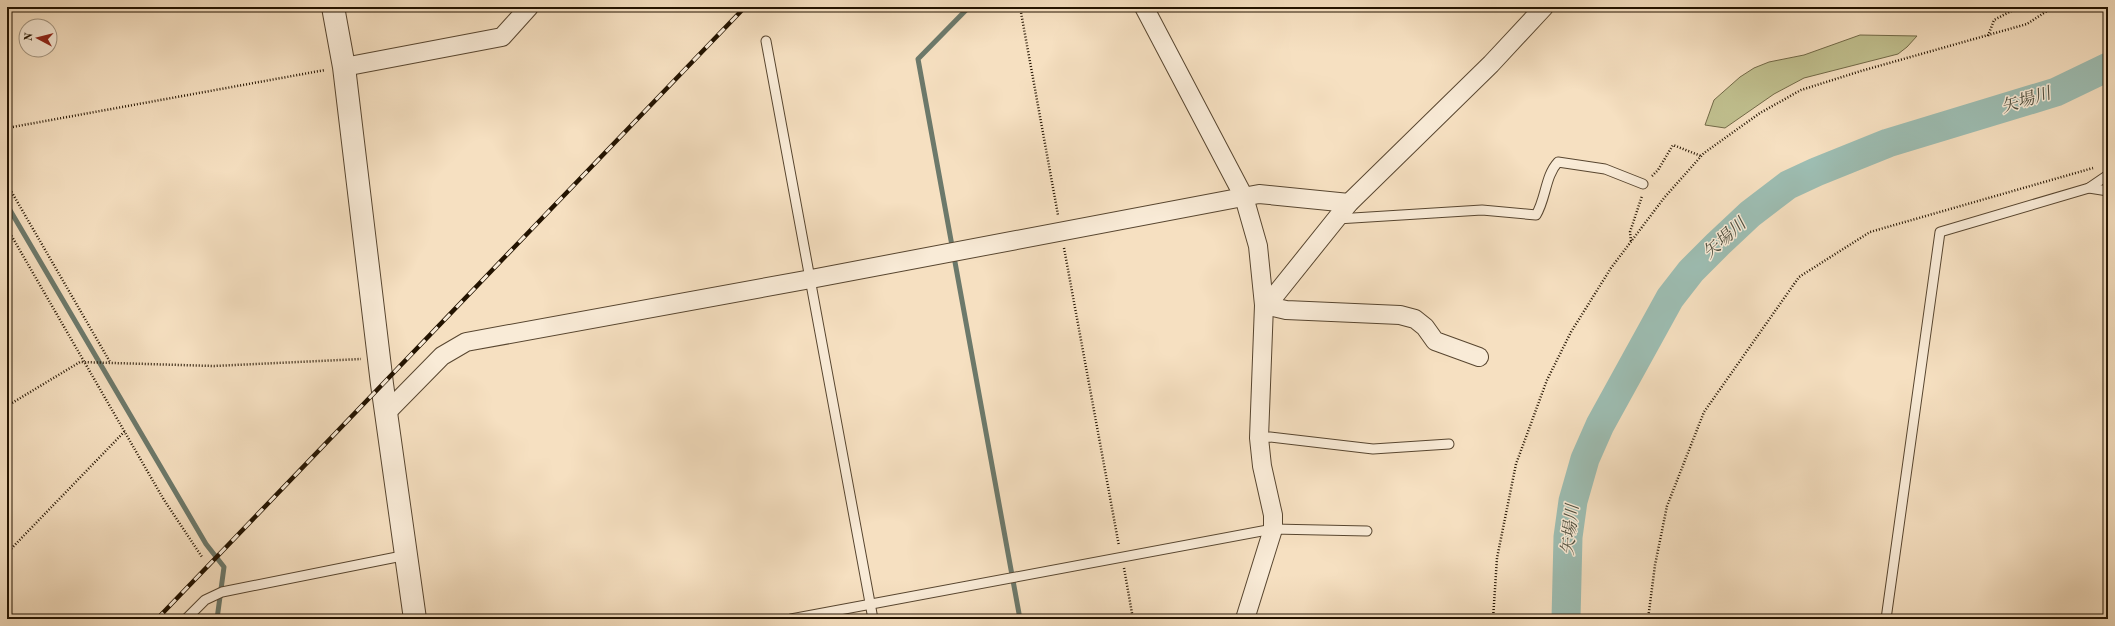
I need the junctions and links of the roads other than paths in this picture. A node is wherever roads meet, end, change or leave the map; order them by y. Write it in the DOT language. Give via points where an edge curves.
graph roads {
  1 [pos="333,7"];
  2 [pos="529,7"];
  3 [pos="1144,7"];
  4 [pos="1544,7"];
  5 [pos="766,40"];
  6 [pos="344,67"];
  7 [pos="2108,174"];
  8 [pos="1643,184"];
  9 [pos="2089,188"];
  10 [pos="2108,191"];
  11 [pos="1244,197"];
  12 [pos="1349,203"];
  13 [pos="1337,219"];
  14 [pos="811,279"];
  15 [pos="1264,305"];
  16 [pos="1479,358"];
  17 [pos="387,412"];
  18 [pos="1259,438"];
  19 [pos="1450,444"];
  20 [pos="1274,530"];
  21 [pos="1367,531"];
  22 [pos="407,555"];
  23 [pos="870,605"];
  24 [pos="186,619"];
  25 [pos="415,619"];
  26 [pos="791,619"];
  27 [pos="873,619"];
  28 [pos="1245,619"];
  29 [pos="1886,619"];
  1 -- 6 [label="street"];
  2 -- 6 [label="street" via="502,37"];
  3 -- 11 [label="street"];
  4 -- 12 [label="street" via="1491,64"];
  5 -- 14 [label="lane"];
  6 -- 17 [label="street"];
  7 -- 9 [label="lane"];
  8 -- 13 [label="lane" via="1606,169 1558,162 1552,169 1536,215 1482,210"];
  9 -- 10 [label="lane"];
  9 -- 29 [label="lane" via="1940,232"];
  11 -- 12 [label="street" via="1259,194"];
  11 -- 14 [label="street"];
  11 -- 15 [label="street" via="1258,246"];
  12 -- 13 [label="street"];
  13 -- 15 [label="street" via="1276,294"];
  14 -- 17 [label="street" via="466,342 442,356"];
  14 -- 23 [label="lane"];
  15 -- 16 [label="street" via="1286,310 1400,315 1415,319 1425,327 1435,341"];
  15 -- 18 [label="street"];
  17 -- 22 [label="street"];
  18 -- 19 [label="lane" via="1270,436 1373,449"];
  18 -- 20 [label="street"];
  20 -- 21 [label="lane"];
  20 -- 23 [label="lane"];
  20 -- 28 [label="street"];
  22 -- 24 [label="lane" via="222,592 205,600"];
  22 -- 25 [label="street"];
  23 -- 26 [label="lane"];
  23 -- 27 [label="lane"];
}
